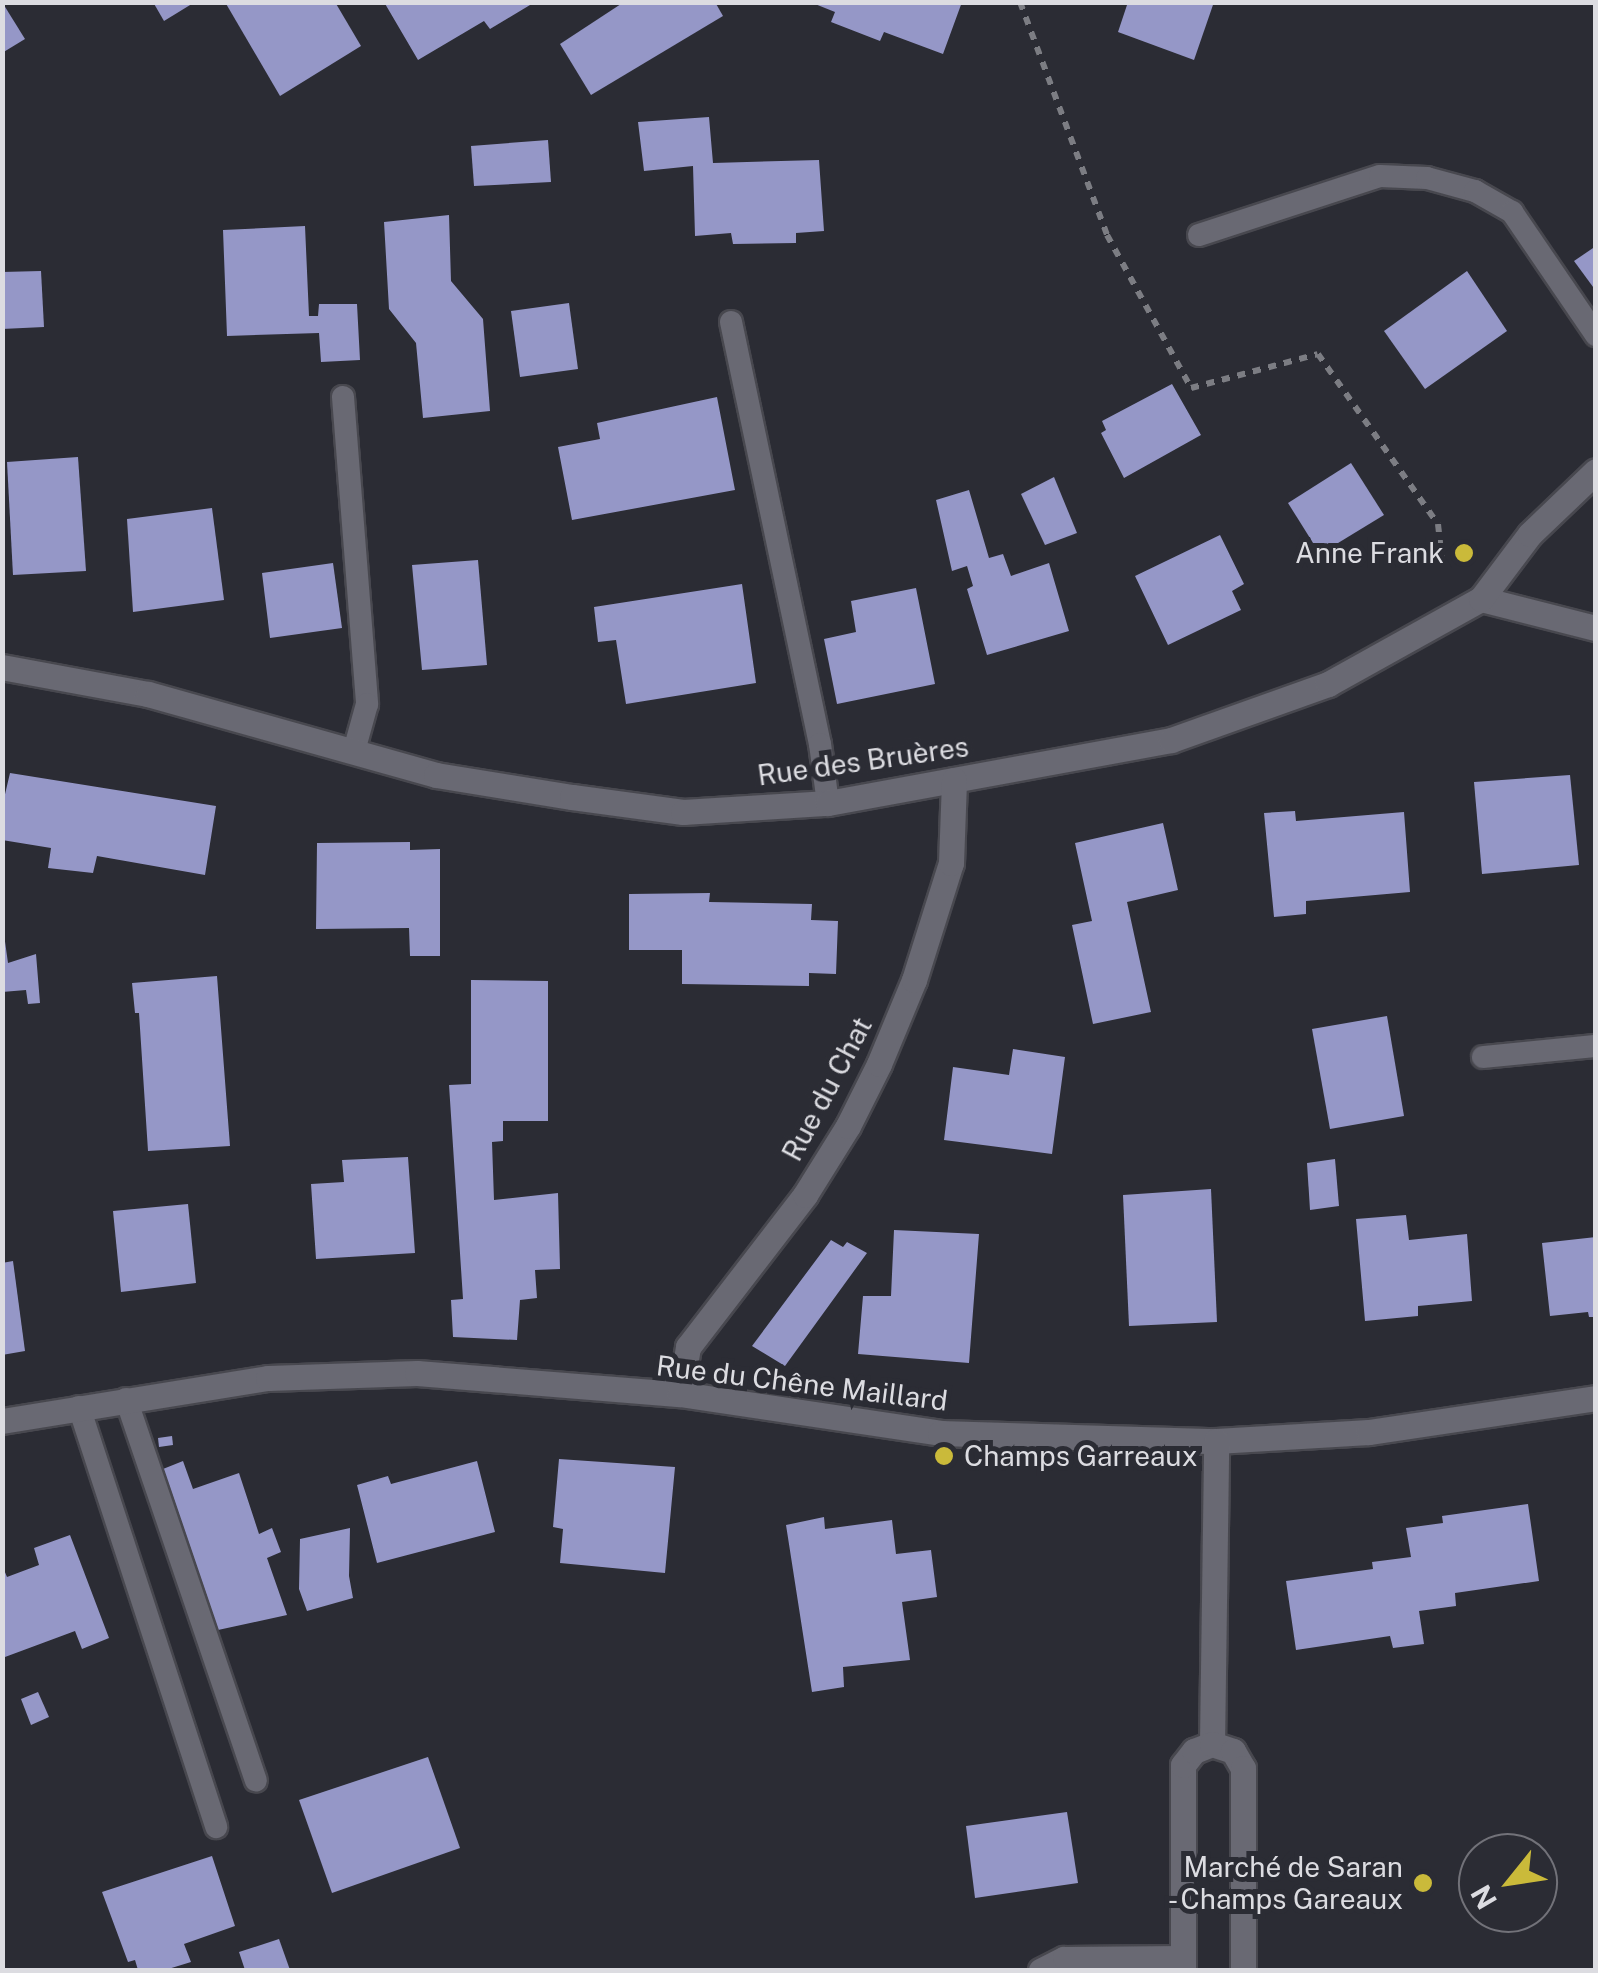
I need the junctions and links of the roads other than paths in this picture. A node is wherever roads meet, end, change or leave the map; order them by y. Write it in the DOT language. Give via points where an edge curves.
graph roads {
  1 [pos="1199,235"];
  2 [pos="731,322"];
  3 [pos="1596,335"];
  4 [pos="343,398"];
  5 [pos="1596,471"];
  6 [pos="1481,599"];
  7 [pos="1596,628"];
  8 [pos="2,667"];
  9 [pos="354,752"];
  10 [pos="954,780"];
  11 [pos="828,802"];
  12 [pos="1596,1046"];
  13 [pos="1482,1057"];
  14 [pos="680,1394"];
  15 [pos="1596,1398"];
  16 [pos="126,1399"];
  17 [pos="80,1407"];
  18 [pos="2,1421"];
  19 [pos="1216,1441"];
  20 [pos="1212,1744"];
  21 [pos="256,1780"];
  22 [pos="216,1827"];
  23 [pos="1184,1964"];
  24 [pos="1040,1970"];
  25 [pos="1243,1970"];
  1 -- 3 [label="lane" via="1380,176 1427,178 1512,212"];
  2 -- 11 [label="lane"];
  4 -- 9 [label="lane" via="367,704"];
  5 -- 6 [label="street, Rue des Bruères" via="1530,534"];
  6 -- 7 [label="street"];
  6 -- 10 [label="street, Rue des Bruères" via="1328,684 1172,740"];
  8 -- 9 [label="street, Rue des Bruères" via="148,694"];
  9 -- 11 [label="street, Rue des Bruères" via="436,775 684,812"];
  10 -- 11 [label="street, Rue des Bruères"];
  10 -- 14 [label="street, Rue du Chat" via="953,846 942,899 879,1064 805,1195 688,1347"];
  12 -- 13 [label="lane"];
  14 -- 16 [label="street, Rue du Chêne Maillard" via="417,1372 268,1378"];
  14 -- 19 [label="street, Rue du Chêne Maillard" via="940,1433"];
  15 -- 19 [label="street, Rue du Chêne Maillard" via="1369,1432"];
  16 -- 17 [label="street, Rue du Chêne Maillard"];
  16 -- 21 [label="lane"];
  17 -- 18 [label="street, Rue du Chêne Maillard"];
  17 -- 22 [label="lane"];
  19 -- 20 [label="street"];
  20 -- 23 [label="street" via="1194,1750 1184,1765"];
  20 -- 25 [label="street" via="1233,1752 1244,1768"];
  23 -- 24 [label="lane" via="1064,1958"];
}
